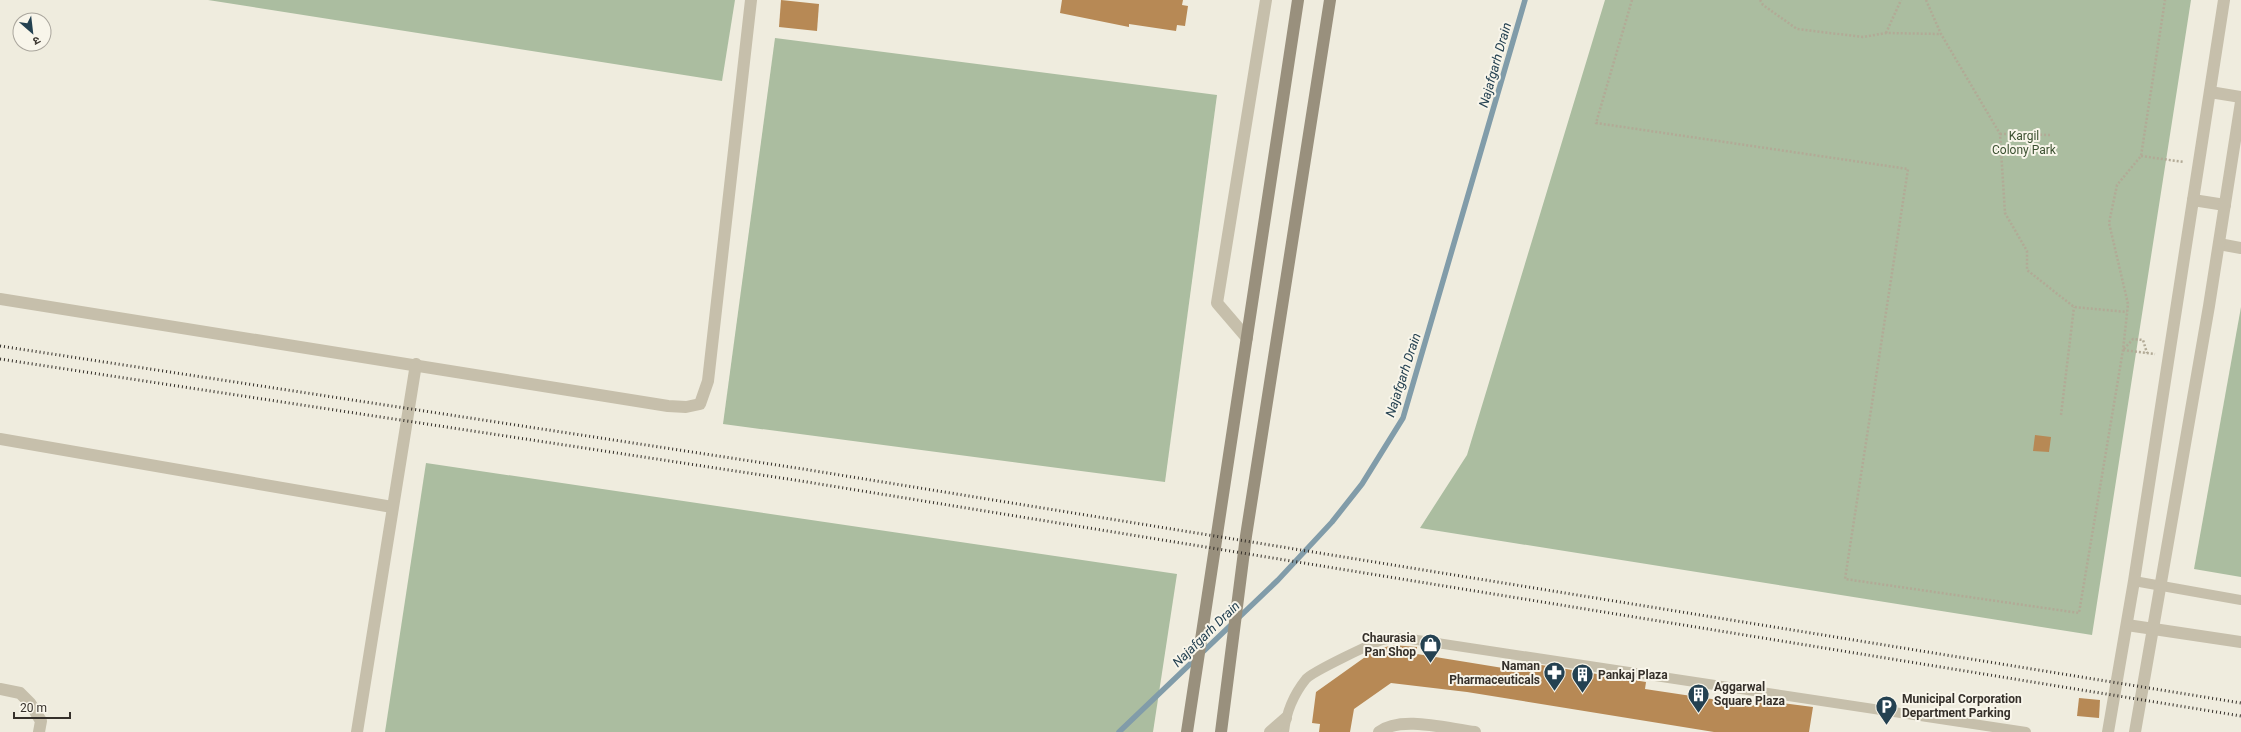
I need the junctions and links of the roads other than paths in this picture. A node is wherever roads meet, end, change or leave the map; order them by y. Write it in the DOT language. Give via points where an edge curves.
graph roads {
  1 [pos="751,0"];
  2 [pos="1266,0"];
  3 [pos="1298,0"];
  4 [pos="1330,0"];
  5 [pos="2224,0"];
  6 [pos="2210,92"];
  7 [pos="2241,97"];
  8 [pos="2241,102"];
  9 [pos="2193,200"];
  10 [pos="2225,205"];
  11 [pos="2219,244"];
  12 [pos="2241,248"];
  13 [pos="0,299"];
  14 [pos="1247,338"];
  15 [pos="416,364"];
  16 [pos="0,439"];
  17 [pos="392,507"];
  18 [pos="2134,581"];
  19 [pos="2160,587"];
  20 [pos="2241,600"];
  21 [pos="2127,625"];
  22 [pos="2153,629"];
  23 [pos="2241,642"];
  24 [pos="0,689"];
  25 [pos="1286,718"];
  26 [pos="1188,727"];
  27 [pos="39,732"];
  28 [pos="357,732"];
  29 [pos="1221,732"];
  30 [pos="1270,732"];
  31 [pos="1284,732"];
  32 [pos="1379,732"];
  33 [pos="1475,732"];
  34 [pos="2026,732"];
  35 [pos="2108,732"];
  36 [pos="2135,732"];
  1 -- 15 [label="street" via="708,381 700,404 686,407 668,406"];
  2 -- 14 [label="street" via="1216,303"];
  3 -- 14 [label="street"];
  4 -- 29 [label="street" via="1246,536"];
  5 -- 6 [label="street"];
  6 -- 7 [label="street"];
  6 -- 9 [label="street"];
  8 -- 10 [label="street"];
  9 -- 10 [label="street"];
  9 -- 18 [label="street"];
  10 -- 11 [label="street"];
  11 -- 12 [label="street"];
  11 -- 19 [label="street"];
  13 -- 15 [label="street"];
  14 -- 26 [label="street"];
  15 -- 17 [label="street"];
  16 -- 17 [label="street"];
  17 -- 28 [label="street"];
  18 -- 19 [label="lane"];
  18 -- 21 [label="street"];
  19 -- 20 [label="lane"];
  19 -- 22 [label="street"];
  21 -- 22 [label="street"];
  21 -- 35 [label="street"];
  22 -- 23 [label="street"];
  22 -- 36 [label="street"];
  24 -- 27 [label="street" via="20,693 30,703 41,721"];
  25 -- 30 [label="street"];
  25 -- 31 [label="lane"];
  25 -- 34 [label="lane" via="1307,677 1364,648 1384,640 1404,638"];
  32 -- 33 [label="street" via="1391,725 1405,723"];
}
